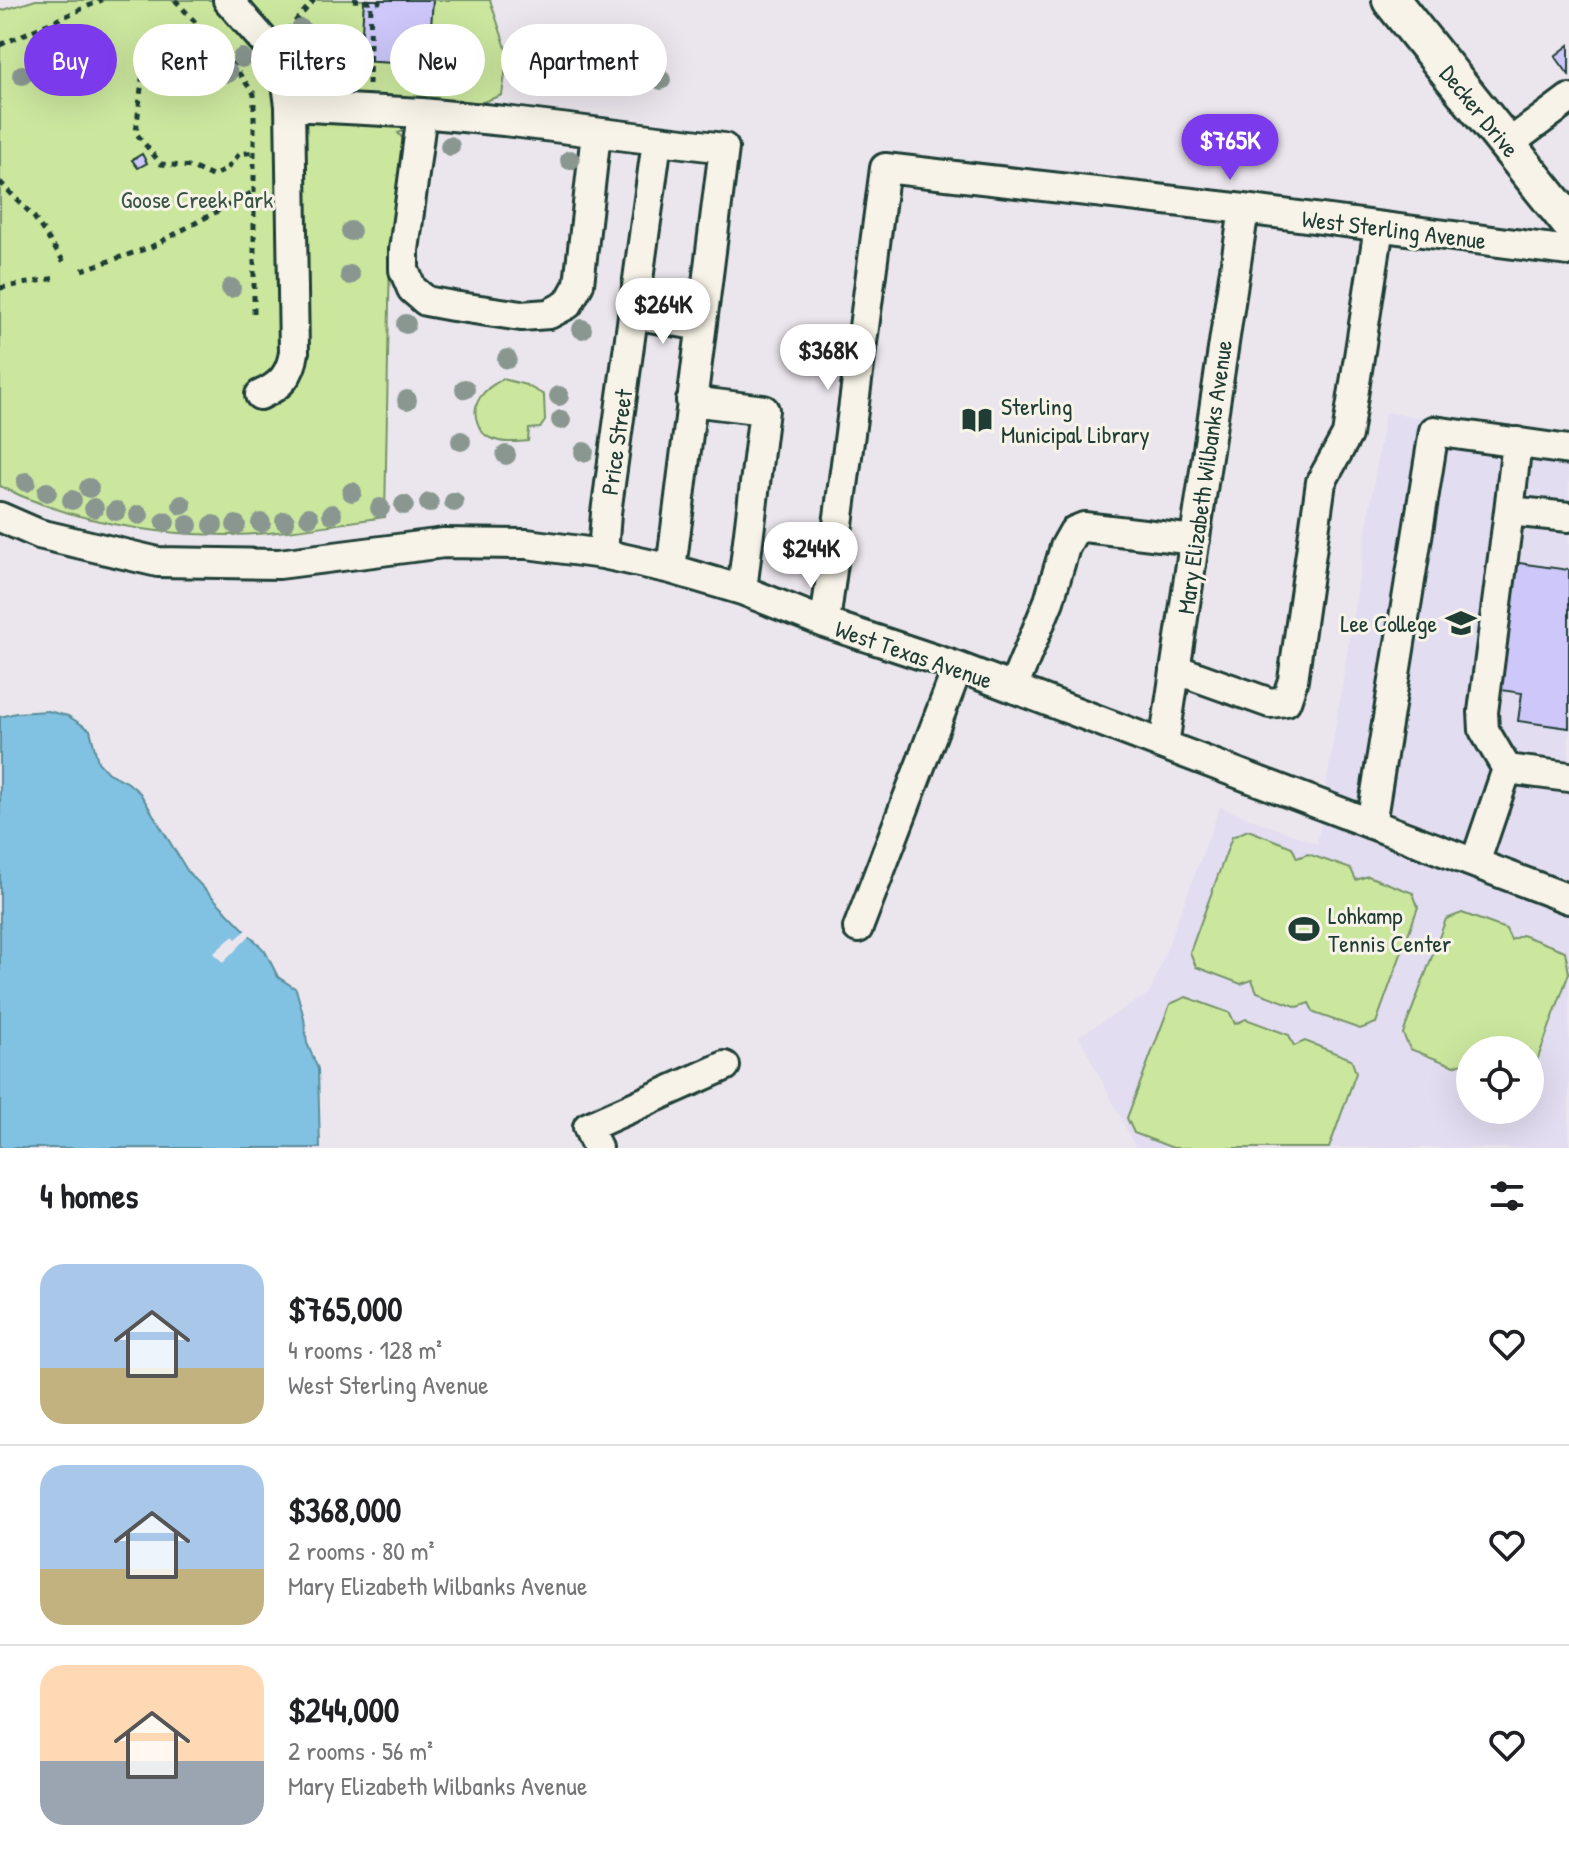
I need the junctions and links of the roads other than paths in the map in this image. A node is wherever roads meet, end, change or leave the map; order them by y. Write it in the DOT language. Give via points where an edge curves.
graph roads {
  1 [pos="1391,0"];
  2 [pos="243,6"];
  3 [pos="1569,99"];
  4 [pos="290,106"];
  5 [pos="422,113"];
  6 [pos="596,133"];
  7 [pos="657,141"];
  8 [pos="1507,145"];
  9 [pos="1562,201"];
  10 [pos="1244,209"];
  11 [pos="1379,227"];
  12 [pos="1569,251"];
  13 [pos="633,314"];
  14 [pos="701,326"];
  15 [pos="260,395"];
  16 [pos="691,401"];
  17 [pos="1517,442"];
  18 [pos="1569,450"];
  19 [pos="1509,511"];
  20 [pos="0,517"];
  21 [pos="1569,517"];
  22 [pos="1195,540"];
  23 [pos="603,554"];
  24 [pos="671,569"];
  25 [pos="742,590"];
  26 [pos="825,623"];
  27 [pos="958,667"];
  28 [pos="1175,669"];
  29 [pos="1013,688"];
  30 [pos="1164,745"];
  31 [pos="1507,769"];
  32 [pos="1569,777"];
  33 [pos="1371,824"];
  34 [pos="1475,863"];
  35 [pos="1569,899"];
  36 [pos="858,928"];
  37 [pos="725,1066"];
  38 [pos="597,1148"];
  1 -- 8 [label="main road, Decker Drive"];
  2 -- 4 [label="street" via="286,76"];
  3 -- 8 [label="street"];
  4 -- 5 [label="street"];
  4 -- 15 [label="street" via="294,352 284,380"];
  5 -- 6 [label="street"];
  5 -- 6 [label="street" via="404,250 404,270 412,289 426,301 521,316 549,314 568,304 579,284"];
  6 -- 7 [label="street"];
  7 -- 13 [label="street, Price Street"];
  7 -- 14 [label="street" via="724,148"];
  8 -- 9 [label="main road, Decker Drive"];
  10 -- 11 [label="street, West Sterling Avenue"];
  10 -- 22 [label="street, Mary Elizabeth Wilbanks Avenue"];
  10 -- 26 [label="street, West Sterling Avenue" via="885,168"];
  11 -- 12 [label="street, West Sterling Avenue"];
  11 -- 28 [label="street" via="1347,435 1321,482 1286,701 1270,703"];
  13 -- 14 [label="street"];
  13 -- 23 [label="street, Price Street"];
  14 -- 16 [label="street"];
  16 -- 24 [label="street"];
  16 -- 25 [label="street" via="764,410"];
  17 -- 18 [label="street"];
  17 -- 19 [label="street"];
  17 -- 33 [label="street" via="1434,431"];
  19 -- 21 [label="street"];
  19 -- 31 [label="street" via="1483,712 1484,730"];
  20 -- 23 [label="street, West Texas Avenue" via="39,534 158,562 279,564 444,543 527,544"];
  22 -- 28 [label="street, Mary Elizabeth Wilbanks Avenue"];
  22 -- 29 [label="street" via="1084,527 1074,531"];
  23 -- 24 [label="street, West Texas Avenue"];
  24 -- 25 [label="street, West Texas Avenue"];
  25 -- 26 [label="street, West Texas Avenue"];
  26 -- 27 [label="street, West Texas Avenue"];
  27 -- 29 [label="street, West Texas Avenue"];
  27 -- 36 [label="street"];
  28 -- 30 [label="street, Mary Elizabeth Wilbanks Avenue"];
  29 -- 30 [label="street, West Texas Avenue"];
  30 -- 33 [label="street, West Texas Avenue"];
  31 -- 32 [label="street"];
  31 -- 34 [label="street"];
  33 -- 34 [label="street, West Texas Avenue"];
  34 -- 35 [label="street, West Texas Avenue"];
  37 -- 38 [label="street" via="588,1127"];
}
